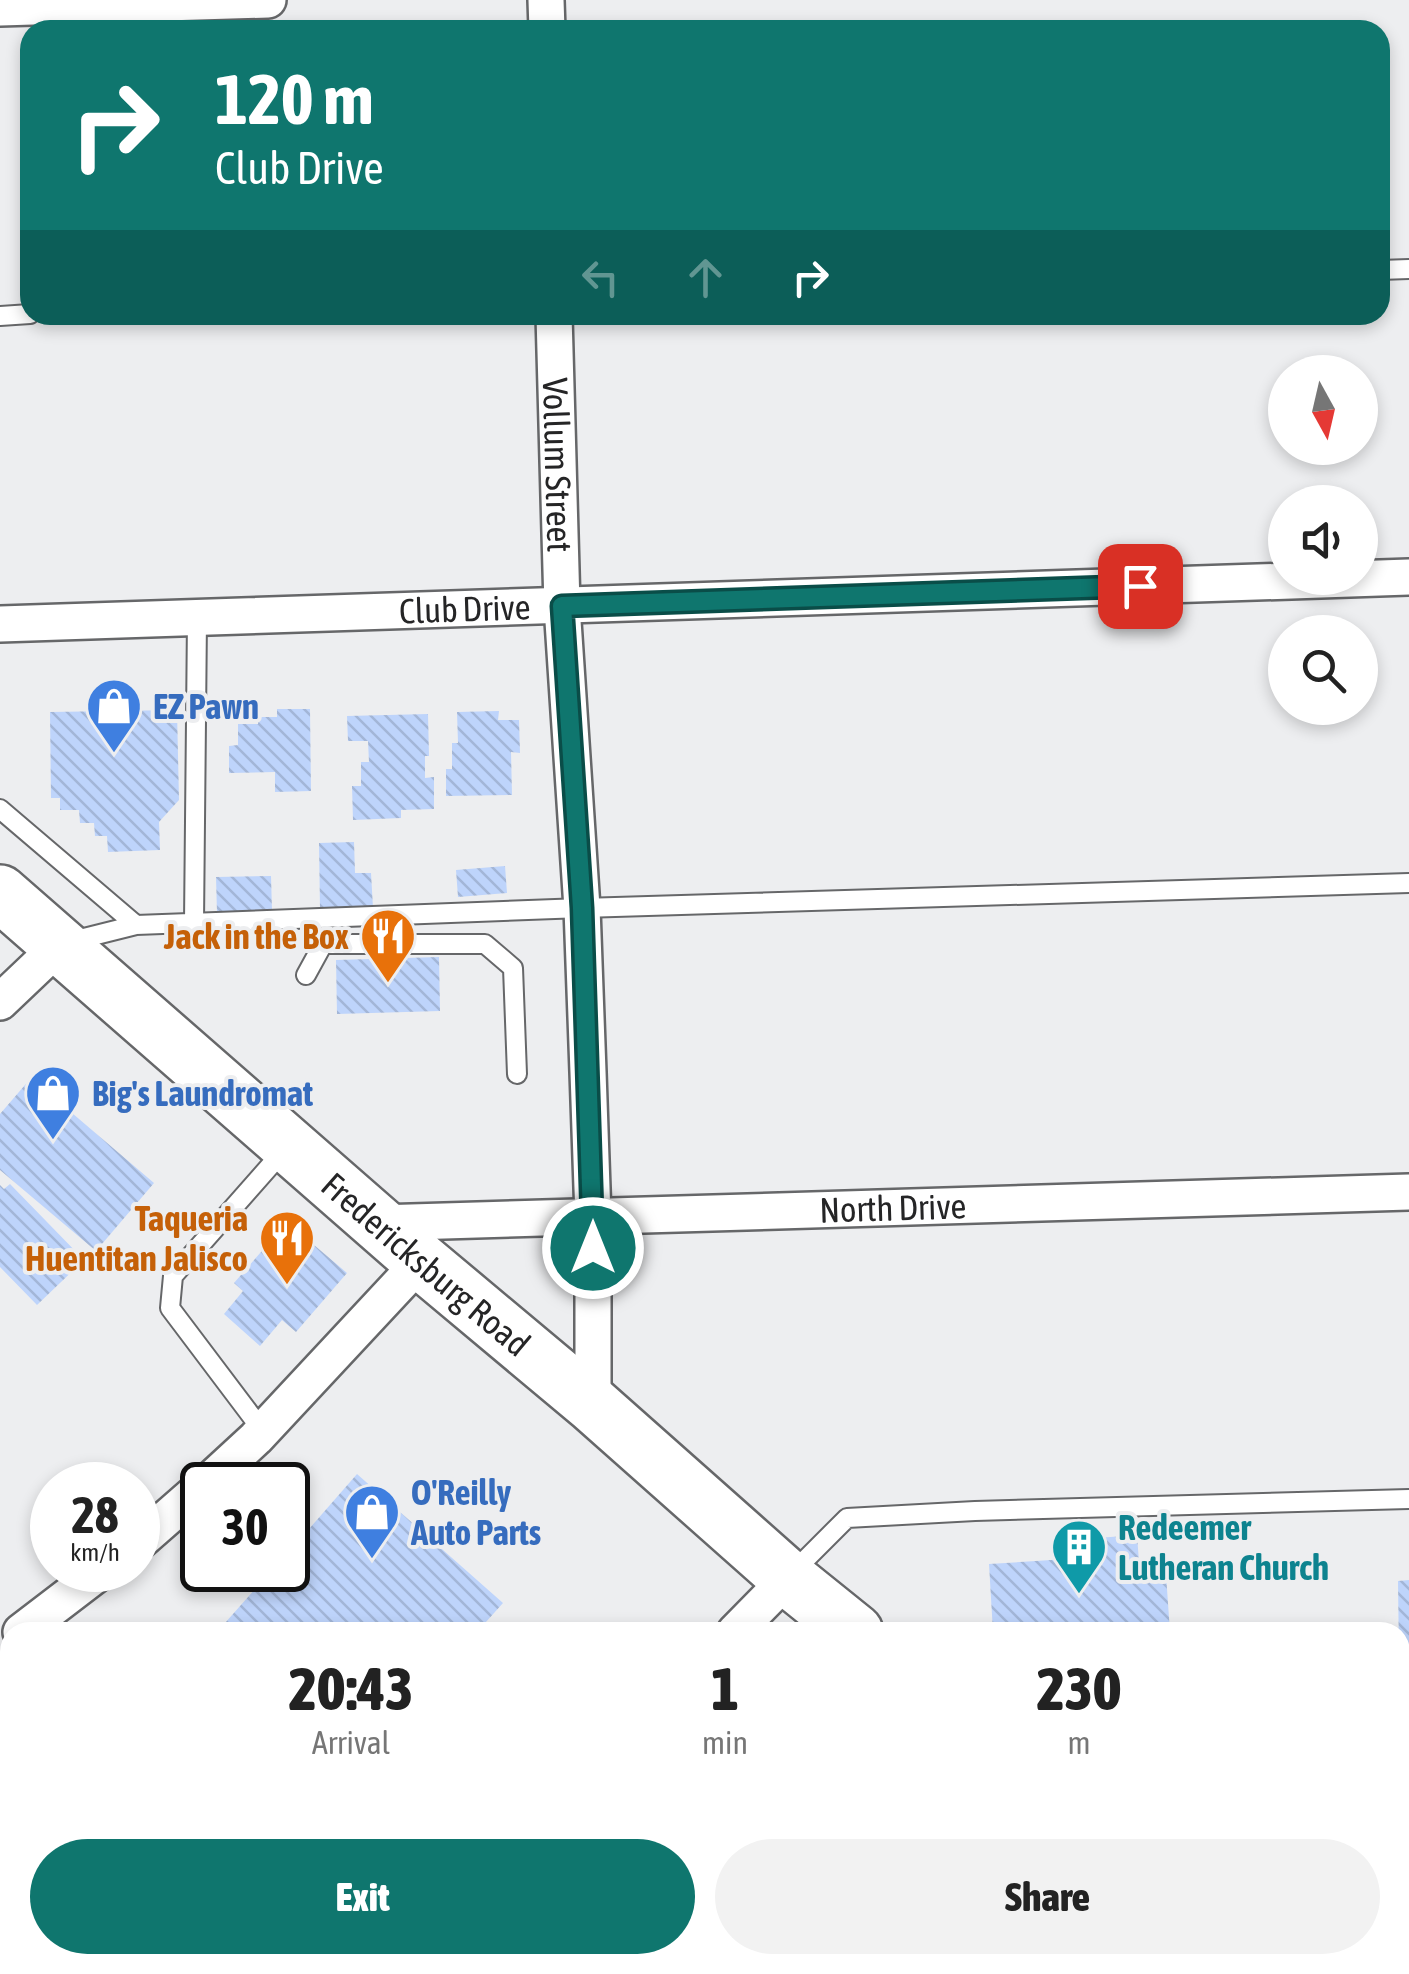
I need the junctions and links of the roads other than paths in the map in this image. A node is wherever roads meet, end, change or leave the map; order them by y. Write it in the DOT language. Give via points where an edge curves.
graph roads {
  1 [pos="268,0"];
  2 [pos="0,8"];
  3 [pos="554,325"];
  4 [pos="1409,577"];
  5 [pos="562,606"];
  6 [pos="197,618"];
  7 [pos="0,624"];
  8 [pos="0,809"];
  9 [pos="1409,883"];
  10 [pos="0,894"];
  11 [pos="582,908"];
  12 [pos="194,923"];
  13 [pos="136,925"];
  14 [pos="60,944"];
  15 [pos="306,975"];
  16 [pos="0,1002"];
  17 [pos="517,1074"];
  18 [pos="289,1145"];
  19 [pos="1409,1192"];
  20 [pos="594,1216"];
  21 [pos="378,1223"];
  22 [pos="421,1261"];
  23 [pos="593,1405"];
  24 [pos="262,1430"];
  25 [pos="229,1462"];
  26 [pos="1409,1499"];
  27 [pos="180,1507"];
  28 [pos="160,1524"];
  29 [pos="788,1578"];
  30 [pos="74,1592"];
  31 [pos="35,1622"];
  32 [pos="745,1622"];
  33 [pos="843,1622"];
  1 -- 2 [label="street"];
  3 -- 5 [label="street, Vollum Street"];
  4 -- 5 [label="street, Club Drive"];
  5 -- 6 [label="street, Club Drive"];
  5 -- 11 [label="street, Vollum Street"];
  6 -- 7 [label="street, Club Drive"];
  6 -- 12 [label="lane"];
  8 -- 13 [label="lane"];
  9 -- 11 [label="lane"];
  10 -- 14 [label="main road, Fredericksburg Road"];
  11 -- 12 [label="lane"];
  11 -- 20 [label="street, Vollum Street"];
  12 -- 13 [label="lane"];
  13 -- 14 [label="lane"];
  14 -- 16 [label="street"];
  14 -- 18 [label="main road, Fredericksburg Road"];
  15 -- 17 [label="lane" via="323,944 485,944 514,968"];
  18 -- 21 [label="main road, Fredericksburg Road"];
  18 -- 24 [label="lane" via="173,1276 170,1308"];
  19 -- 20 [label="street, North Drive"];
  20 -- 21 [label="street, North Drive"];
  20 -- 23 [label="street, Vollum Street"];
  21 -- 22 [label="main road, Fredericksburg Road"];
  22 -- 23 [label="main road, Fredericksburg Road"];
  22 -- 24 [label="street"];
  23 -- 29 [label="main road, Fredericksburg Road"];
  24 -- 25 [label="street"];
  26 -- 29 [label="lane" via="847,1518"];
  27 -- 28 [label="street"];
  29 -- 32 [label="street"];
  29 -- 33 [label="main road, Fredericksburg Road"];
  30 -- 31 [label="street"];
}
